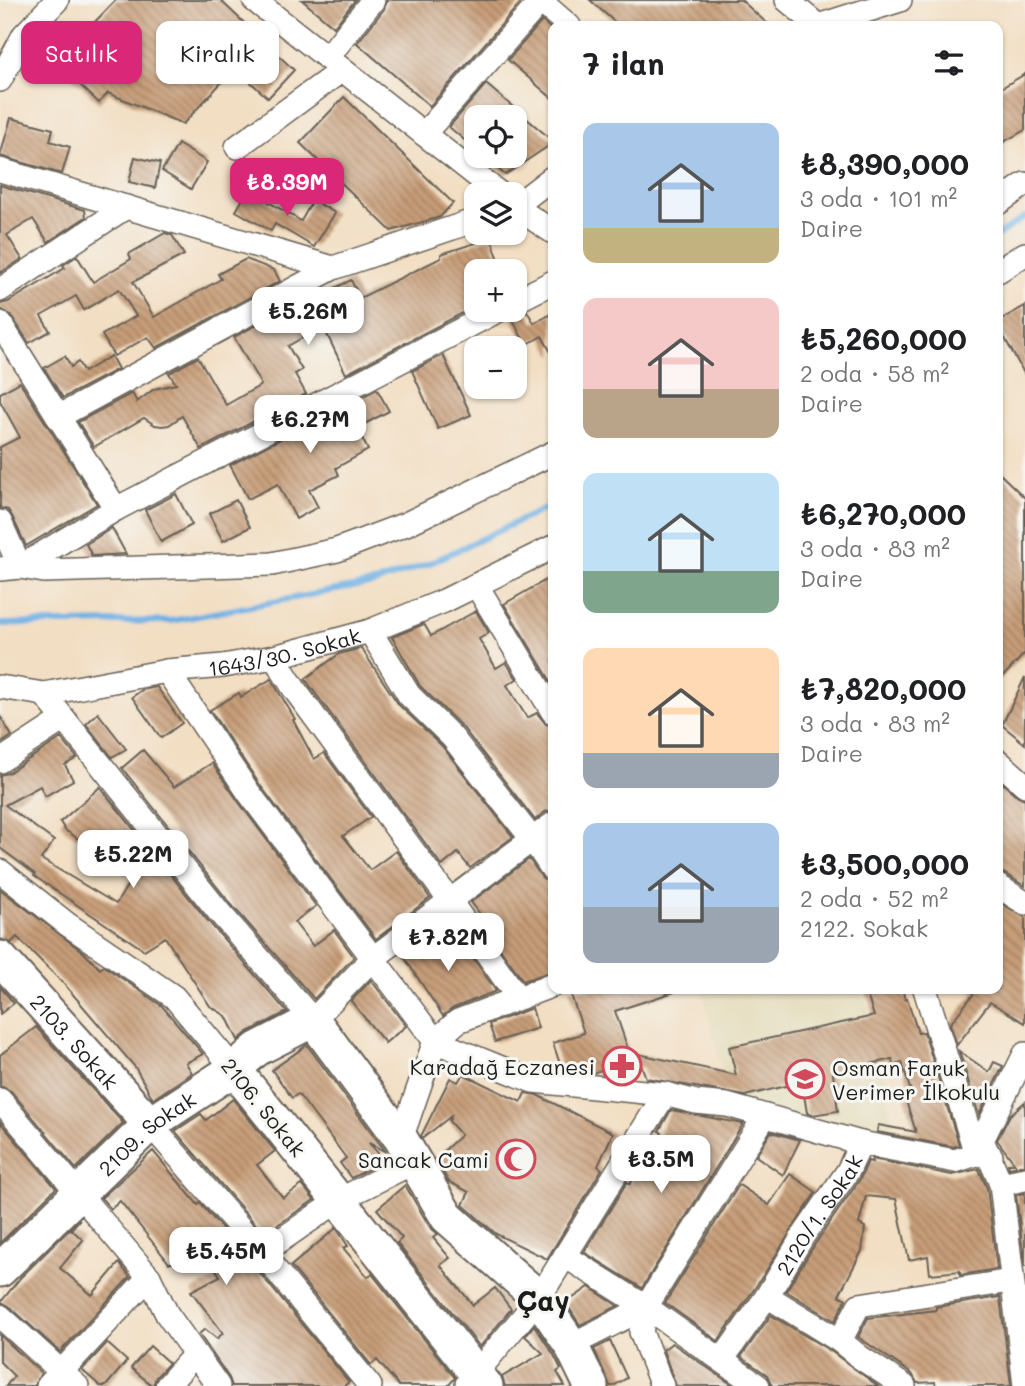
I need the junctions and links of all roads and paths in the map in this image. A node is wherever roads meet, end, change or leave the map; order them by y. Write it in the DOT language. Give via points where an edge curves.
graph roads {
  1 [pos="57,0"];
  2 [pos="254,0"];
  3 [pos="373,0"];
  4 [pos="787,0"];
  5 [pos="900,0"];
  6 [pos="540,1"];
  7 [pos="563,21"];
  8 [pos="812,21"];
  9 [pos="834,21"];
  10 [pos="333,63"];
  11 [pos="0,80"];
  12 [pos="424,134"];
  13 [pos="237,146"];
  14 [pos="0,170"];
  15 [pos="548,181"];
  16 [pos="485,182"];
  17 [pos="1025,184"];
  18 [pos="527,197"];
  19 [pos="1003,199"];
  20 [pos="126,207"];
  21 [pos="527,214"];
  22 [pos="464,224"];
  23 [pos="548,229"];
  24 [pos="1025,254"];
  25 [pos="332,268"];
  26 [pos="1003,268"];
  27 [pos="548,285"];
  28 [pos="0,290"];
  29 [pos="527,295"];
  30 [pos="476,322"];
  31 [pos="0,323"];
  32 [pos="58,417"];
  33 [pos="548,455"];
  34 [pos="116,509"];
  35 [pos="0,522"];
  36 [pos="548,550"];
  37 [pos="10,568"];
  38 [pos="477,586"];
  39 [pos="370,631"];
  40 [pos="274,657"];
  41 [pos="167,671"];
  42 [pos="0,687"];
  43 [pos="44,694"];
  44 [pos="548,704"];
  45 [pos="64,719"];
  46 [pos="0,761"];
  47 [pos="1003,765"];
  48 [pos="1025,785"];
  49 [pos="548,828"];
  50 [pos="533,839"];
  51 [pos="548,862"];
  52 [pos="0,871"];
  53 [pos="1003,889"];
  54 [pos="450,901"];
  55 [pos="1025,903"];
  56 [pos="0,958"];
  57 [pos="372,959"];
  58 [pos="548,987"];
  59 [pos="927,994"];
  60 [pos="518,998"];
  61 [pos="313,1020"];
  62 [pos="435,1041"];
  63 [pos="1025,1054"];
  64 [pos="234,1069"];
  65 [pos="665,1094"];
  66 [pos="4,1115"];
  67 [pos="765,1116"];
  68 [pos="150,1124"];
  69 [pos="861,1143"];
  70 [pos="409,1150"];
  71 [pos="984,1155"];
  72 [pos="1025,1179"];
  73 [pos="1002,1184"];
  74 [pos="78,1192"];
  75 [pos="339,1200"];
  76 [pos="262,1253"];
  77 [pos="565,1256"];
  78 [pos="0,1270"];
  79 [pos="149,1277"];
  80 [pos="1011,1282"];
  81 [pos="767,1296"];
  82 [pos="539,1298"];
  83 [pos="646,1307"];
  84 [pos="0,1316"];
  85 [pos="840,1341"];
  86 [pos="571,1345"];
  87 [pos="195,1353"];
  88 [pos="722,1360"];
  89 [pos="62,1381"];
  90 [pos="475,1382"];
  91 [pos="167,1386"];
  92 [pos="218,1386"];
  93 [pos="370,1386"];
  94 [pos="591,1386"];
  95 [pos="662,1386"];
  96 [pos="758,1386"];
  97 [pos="902,1386"];
  98 [pos="1025,1386"];
  1 -- 11 [label="street" via="24,35"];
  2 -- 10 [label="street"];
  3 -- 10 [label="street"];
  4 -- 8 [label="street"];
  5 -- 9 [label="street"];
  6 -- 7 [label="street"];
  6 -- 12 [label="street"];
  10 -- 12 [label="street"];
  10 -- 13 [label="street" via="335,75"];
  12 -- 16 [label="street"];
  14 -- 20 [label="street"];
  15 -- 18 [label="street"];
  17 -- 19 [label="street"];
  20 -- 25 [label="street"];
  20 -- 28 [label="street"];
  21 -- 23 [label="street"];
  22 -- 25 [label="street"];
  24 -- 26 [label="street"];
  25 -- 32 [label="street"];
  27 -- 29 [label="street"];
  30 -- 34 [label="street"];
  31 -- 32 [label="street"];
  32 -- 34 [label="street"];
  33 -- 37 [label="street" via="406,524 337,550 272,564 44,571"];
  34 -- 37 [label="street"];
  35 -- 37 [label="street"];
  36 -- 38 [label="street, 1643/30. Sokak"];
  38 -- 39 [label="street, 1643/30. Sokak"];
  38 -- 44 [label="street"];
  39 -- 40 [label="street, 1643/30. Sokak"];
  39 -- 50 [label="street" via="409,695 452,737"];
  40 -- 41 [label="street, 1643/30. Sokak"];
  40 -- 54 [label="street"];
  41 -- 43 [label="street, 1643/30. Sokak"];
  41 -- 57 [label="street" via="248,793"];
  42 -- 43 [label="street, 1643/30. Sokak"];
  43 -- 45 [label="street"];
  45 -- 46 [label="street"];
  45 -- 61 [label="street" via="219,912"];
  47 -- 48 [label="street"];
  49 -- 50 [label="street"];
  50 -- 51 [label="street"];
  50 -- 54 [label="street"];
  52 -- 64 [label="street, 2106. Sokak" via="67,924 174,997"];
  53 -- 55 [label="street"];
  54 -- 57 [label="street"];
  54 -- 60 [label="street"];
  56 -- 68 [label="main road, 2103. Sokak"];
  57 -- 61 [label="street"];
  57 -- 62 [label="street"];
  58 -- 60 [label="street"];
  59 -- 71 [label="street"];
  60 -- 62 [label="street" via="458,1021"];
  61 -- 64 [label="main road, 2109. Sokak" via="257,1049"];
  61 -- 70 [label="main road"];
  62 -- 65 [label="street" via="533,1081"];
  62 -- 70 [label="street"];
  63 -- 71 [label="street" via="982,1140"];
  64 -- 68 [label="main road, 2109. Sokak"];
  64 -- 75 [label="main road, 2106. Sokak"];
  65 -- 67 [label="street"];
  65 -- 77 [label="street"];
  66 -- 74 [label="street"];
  67 -- 69 [label="street"];
  67 -- 83 [label="street"];
  68 -- 74 [label="main road, 2109. Sokak"];
  68 -- 76 [label="street"];
  69 -- 71 [label="street, 2120/1. Sokak" via="955,1161"];
  69 -- 81 [label="street, 2120/1. Sokak" via="848,1171"];
  70 -- 75 [label="street"];
  70 -- 82 [label="main road" via="447,1217"];
  71 -- 73 [label="street"];
  72 -- 73 [label="street"];
  73 -- 80 [label="street"];
  74 -- 78 [label="main road, 2109. Sokak"];
  74 -- 79 [label="street"];
  75 -- 76 [label="street"];
  75 -- 90 [label="main road, 2106. Sokak"];
  76 -- 93 [label="street"];
  77 -- 82 [label="street"];
  77 -- 83 [label="street"];
  79 -- 87 [label="street" via="167,1314"];
  79 -- 89 [label="street"];
  80 -- 85 [label="street" via="859,1305"];
  80 -- 98 [label="street"];
  81 -- 85 [label="street"];
  81 -- 88 [label="street, 2120/1. Sokak"];
  82 -- 86 [label="main road"];
  82 -- 90 [label="street"];
  83 -- 86 [label="street"];
  83 -- 88 [label="street"];
  83 -- 95 [label="street" via="641,1332"];
  84 -- 89 [label="street"];
  85 -- 97 [label="street"];
  86 -- 94 [label="main road"];
  87 -- 91 [label="street"];
  87 -- 92 [label="street"];
  88 -- 96 [label="street"];
}
